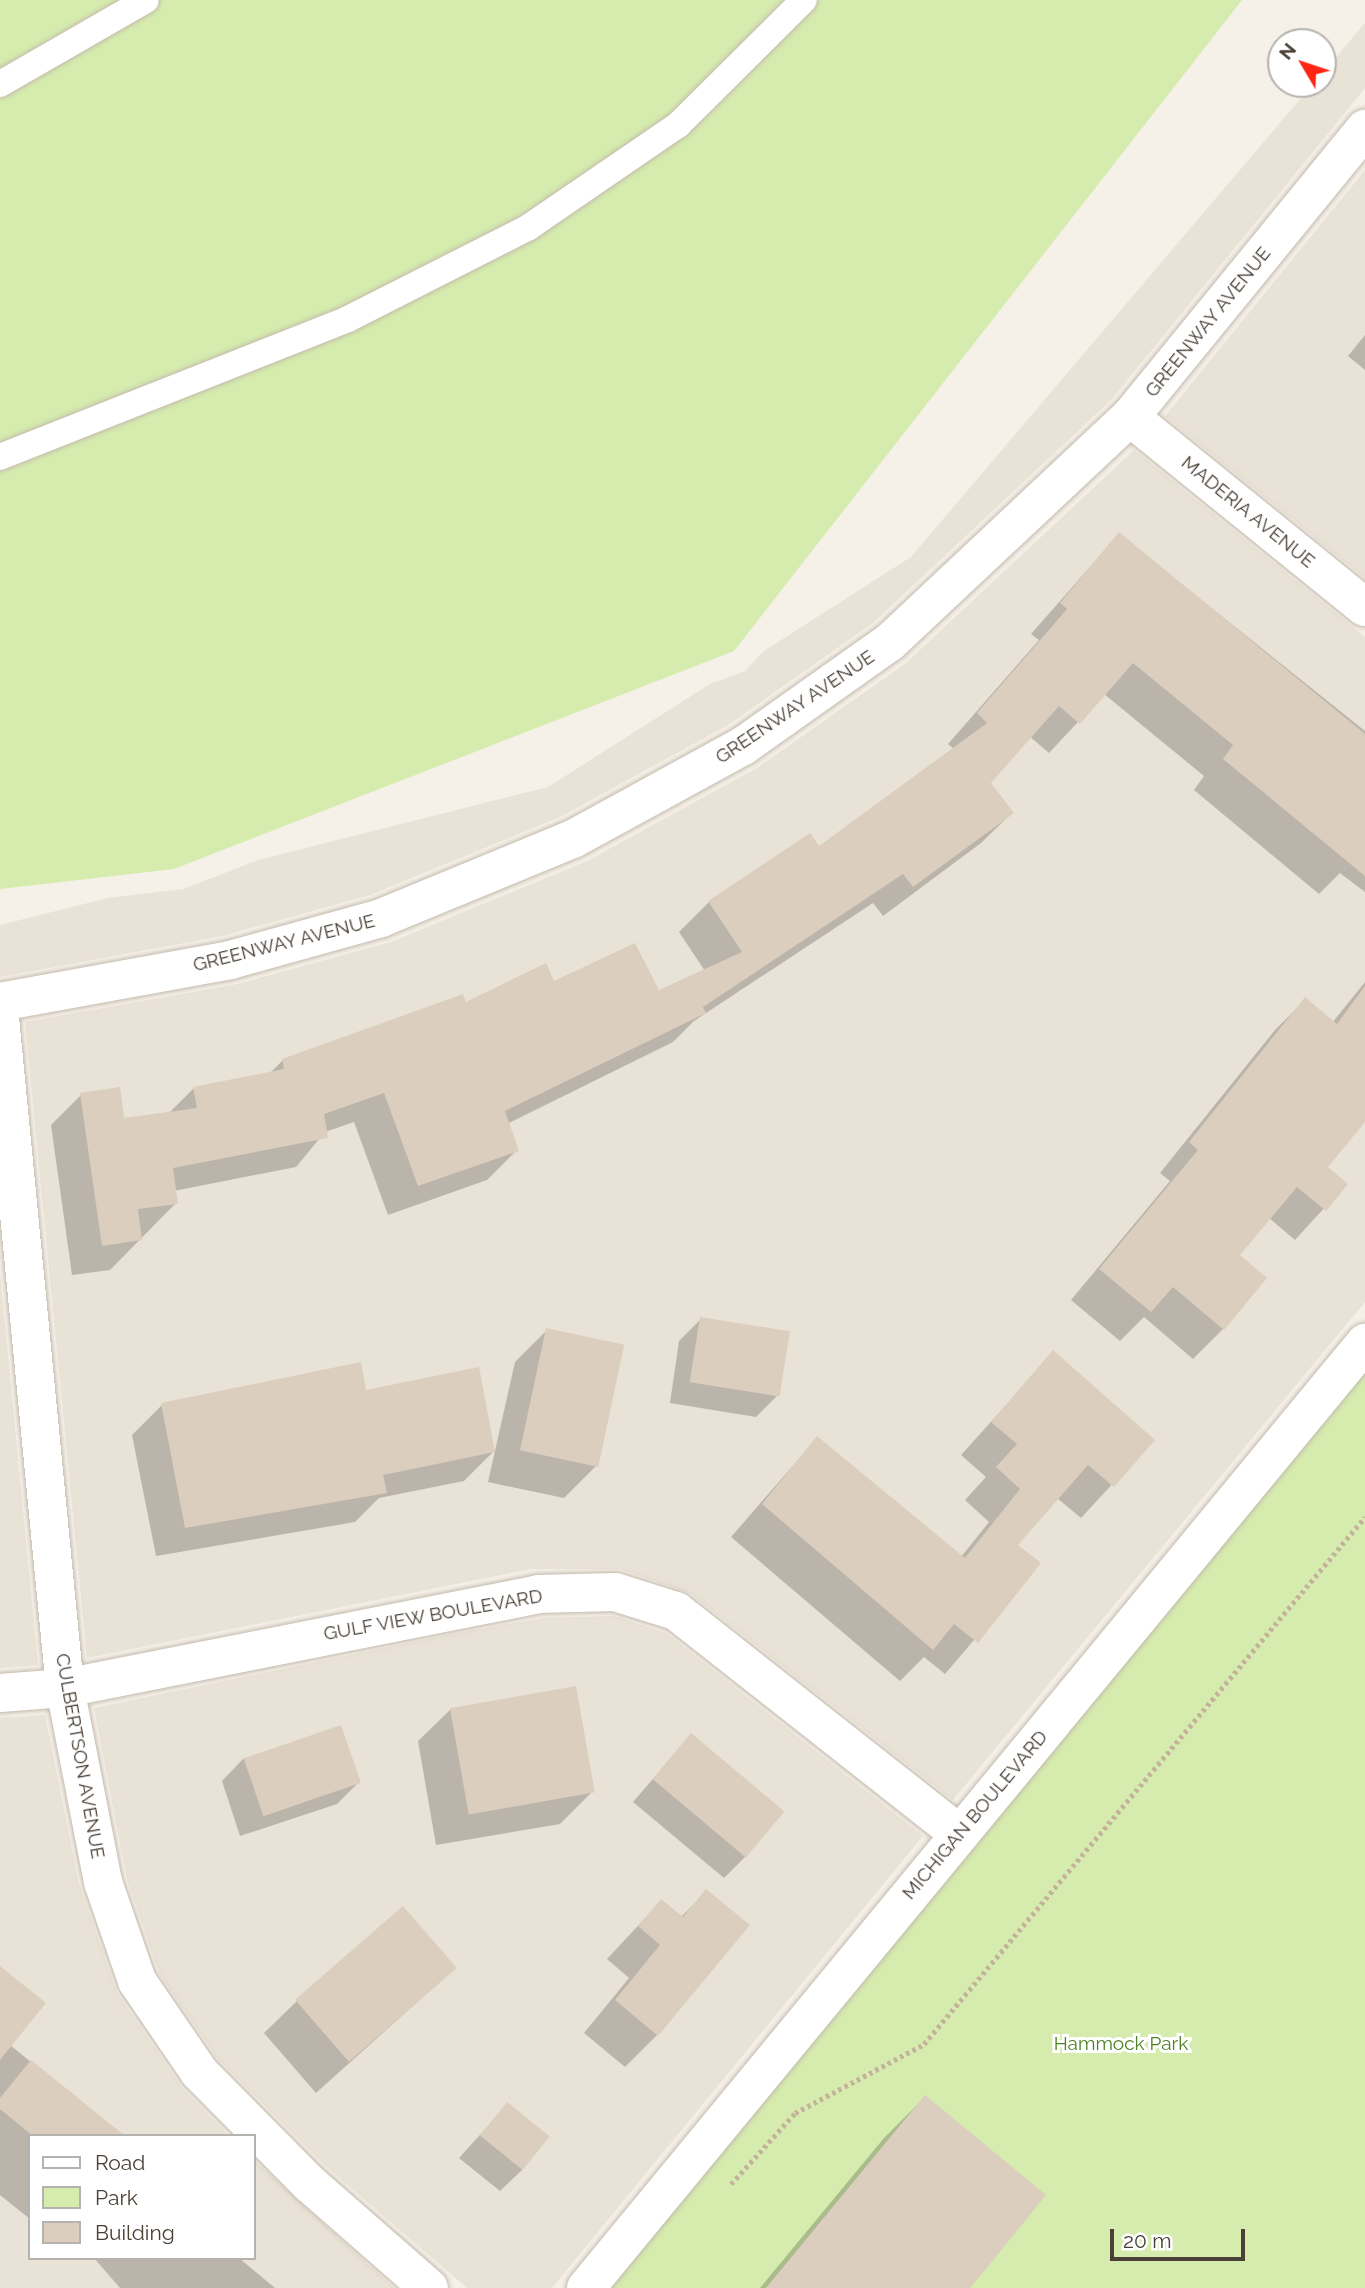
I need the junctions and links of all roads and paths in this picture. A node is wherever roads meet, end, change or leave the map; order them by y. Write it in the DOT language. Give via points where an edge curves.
graph roads {
  1 [pos="146,0"];
  2 [pos="804,0"];
  3 [pos="0,84"];
  4 [pos="1365,129"];
  5 [pos="1130,417"];
  6 [pos="0,457"];
  7 [pos="1365,607"];
  8 [pos="0,1002"];
  9 [pos="0,1018"];
  10 [pos="1365,1343"];
  11 [pos="1365,1517"];
  12 [pos="65,1688"];
  13 [pos="0,1693"];
  14 [pos="959,1834"];
  15 [pos="723,2193"];
  16 [pos="429,2288"];
  17 [pos="586,2288"];
  1 -- 3 [label="lane"];
  2 -- 6 [label="lane" via="678,125 529,228 348,319"];
  4 -- 5 [label="street, GREENWAY AVENUE"];
  5 -- 7 [label="street, MADERIA AVENUE"];
  5 -- 8 [label="street, GREENWAY AVENUE" via="890,642 743,746 573,839 381,918 230,960"];
  9 -- 12 [label="street, CULBERTSON AVENUE"];
  10 -- 14 [label="street, MICHIGAN BOULEVARD"];
  11 -- 15 [label="path" via="924,2044 795,2113"];
  12 -- 13 [label="street, GULF VIEW BOULEVARD"];
  12 -- 14 [label="street, GULF VIEW BOULEVARD" via="440,1611 538,1594 615,1592 676,1611"];
  12 -- 16 [label="street, CULBERTSON AVENUE" via="103,1882 137,1981 198,2072 310,2184"];
  14 -- 17 [label="street, MICHIGAN BOULEVARD"];
}
